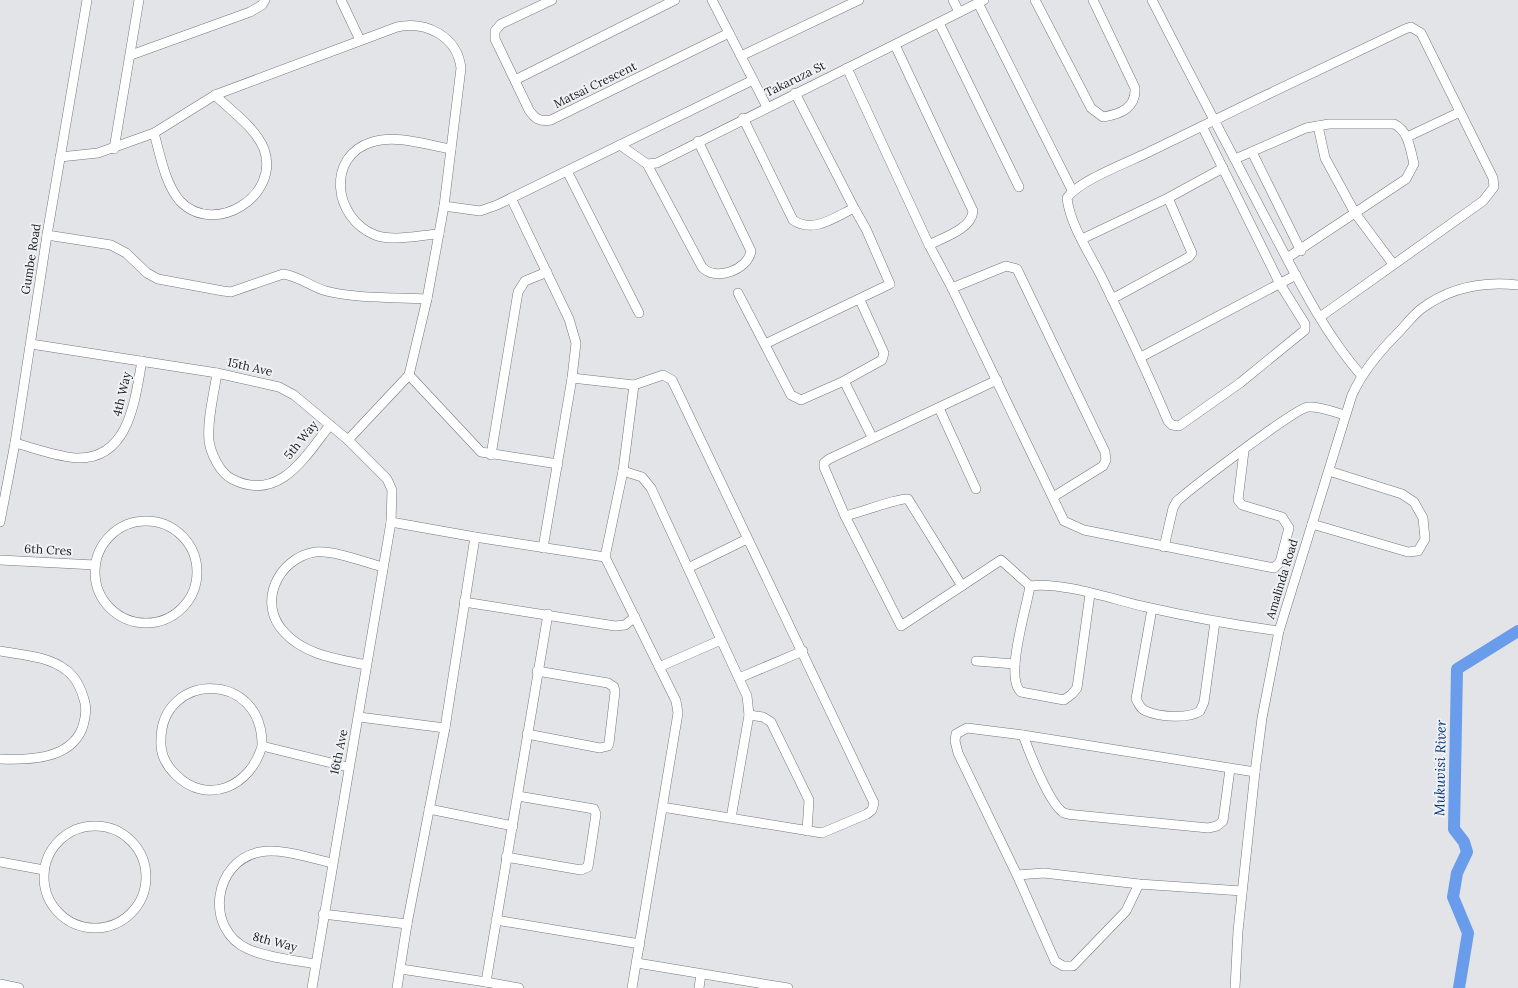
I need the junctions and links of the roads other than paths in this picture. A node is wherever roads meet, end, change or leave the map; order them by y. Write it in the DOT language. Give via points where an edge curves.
graph roads {
  1 [pos="87,0"];
  2 [pos="140,0"];
  3 [pos="266,0"];
  4 [pos="342,0"];
  5 [pos="552,0"];
  6 [pos="674,0"];
  7 [pos="724,0"];
  8 [pos="859,0"];
  9 [pos="953,0"];
  10 [pos="1035,0"];
  11 [pos="1093,0"];
  12 [pos="1152,0"];
  13 [pos="981,1"];
  14 [pos="713,2"];
  15 [pos="958,12"];
  16 [pos="939,23"];
  17 [pos="729,32"];
  18 [pos="360,40"];
  19 [pos="895,45"];
  20 [pos="131,55"];
  21 [pos="741,56"];
  22 [pos="847,68"];
  23 [pos="515,80"];
  24 [pos="753,80"];
  25 [pos="795,93"];
  26 [pos="215,95"];
  27 [pos="766,107"];
  28 [pos="1460,112"];
  29 [pos="743,118"];
  30 [pos="1213,120"];
  31 [pos="1202,126"];
  32 [pos="1318,126"];
  33 [pos="154,134"];
  34 [pos="1407,137"];
  35 [pos="698,141"];
  36 [pos="620,145"];
  37 [pos="114,149"];
  38 [pos="451,149"];
  39 [pos="1252,152"];
  40 [pos="60,157"];
  41 [pos="1235,159"];
  42 [pos="647,164"];
  43 [pos="1223,168"];
  44 [pos="567,170"];
  45 [pos="1019,187"];
  46 [pos="1072,190"];
  47 [pos="511,198"];
  48 [pos="1168,198"];
  49 [pos="444,206"];
  50 [pos="854,208"];
  51 [pos="1355,213"];
  52 [pos="439,234"];
  53 [pos="47,235"];
  54 [pos="1082,239"];
  55 [pos="928,245"];
  56 [pos="1301,251"];
  57 [pos="1287,258"];
  58 [pos="1393,264"];
  59 [pos="547,272"];
  60 [pos="1296,275"];
  61 [pos="1280,284"];
  62 [pos="1518,284"];
  63 [pos="952,288"];
  64 [pos="738,293"];
  65 [pos="427,299"];
  66 [pos="1112,299"];
  67 [pos="860,300"];
  68 [pos="639,313"];
  69 [pos="1320,317"];
  70 [pos="31,344"];
  71 [pos="765,344"];
  72 [pos="1141,357"];
  73 [pos="142,361"];
  74 [pos="217,373"];
  75 [pos="409,375"];
  76 [pos="1361,375"];
  77 [pos="572,378"];
  78 [pos="997,380"];
  79 [pos="844,381"];
  80 [pos="634,385"];
  81 [pos="939,408"];
  82 [pos="1345,415"];
  83 [pos="330,425"];
  84 [pos="872,437"];
  85 [pos="348,440"];
  86 [pos="15,443"];
  87 [pos="1244,451"];
  88 [pos="491,455"];
  89 [pos="558,464"];
  90 [pos="623,470"];
  91 [pos="1330,471"];
  92 [pos="976,489"];
  93 [pos="1053,497"];
  94 [pos="845,516"];
  95 [pos="0,522"];
  96 [pos="391,522"];
  97 [pos="1312,524"];
  98 [pos="475,537"];
  99 [pos="746,539"];
  100 [pos="1164,547"];
  101 [pos="543,548"];
  102 [pos="605,557"];
  103 [pos="0,560"];
  104 [pos="95,566"];
  105 [pos="383,567"];
  106 [pos="688,568"];
  107 [pos="962,586"];
  108 [pos="1030,586"];
  109 [pos="1090,594"];
  110 [pos="464,602"];
  111 [pos="1152,609"];
  112 [pos="548,614"];
  113 [pos="635,617"];
  114 [pos="1215,622"];
  115 [pos="1279,631"];
  116 [pos="721,640"];
  117 [pos="803,650"];
  118 [pos="0,651"];
  119 [pos="976,660"];
  120 [pos="1015,664"];
  121 [pos="366,665"];
  122 [pos="659,667"];
  123 [pos="537,670"];
  124 [pos="739,678"];
  125 [pos="749,715"];
  126 [pos="359,717"];
  127 [pos="445,728"];
  128 [pos="526,734"];
  129 [pos="1023,736"];
  130 [pos="262,746"];
  131 [pos="0,759"];
  132 [pos="348,767"];
  133 [pos="1230,769"];
  134 [pos="1256,772"];
  135 [pos="518,796"];
  136 [pos="662,807"];
  137 [pos="429,809"];
  138 [pos="731,818"];
  139 [pos="513,826"];
  140 [pos="807,831"];
  141 [pos="506,857"];
  142 [pos="0,862"];
  143 [pos="332,863"];
  144 [pos="44,870"];
  145 [pos="1017,875"];
  146 [pos="1139,884"];
  147 [pos="1242,891"];
  148 [pos="323,914"];
  149 [pos="496,920"];
  150 [pos="407,924"];
  151 [pos="640,944"];
  152 [pos="638,963"];
  153 [pos="315,964"];
  154 [pos="401,969"];
  155 [pos="701,974"];
  156 [pos="486,982"];
  157 [pos="0,984"];
  158 [pos="19,988"];
  159 [pos="312,988"];
  160 [pos="397,988"];
  161 [pos="519,988"];
  162 [pos="632,988"];
  163 [pos="699,988"];
  164 [pos="788,988"];
  165 [pos="1234,988"];
  1 -- 40 [label="street, Gumbe Road"];
  2 -- 20 [label="street"];
  3 -- 20 [label="street" via="250,12"];
  4 -- 18 [label="street"];
  5 -- 23 [label="street, Matsai Crescent" via="501,24 495,31"];
  6 -- 23 [label="street"];
  7 -- 14 [label="street"];
  8 -- 21 [label="street"];
  9 -- 15 [label="street"];
  10 -- 11 [label="street" via="1091,108 1103,117 1130,106 1136,98 1135,88"];
  12 -- 30 [label="street"];
  13 -- 15 [label="street, Takaruza St"];
  13 -- 46 [label="street"];
  14 -- 17 [label="street"];
  15 -- 16 [label="street, Takaruza St"];
  16 -- 19 [label="street, Takaruza St"];
  16 -- 45 [label="street"];
  17 -- 21 [label="street"];
  17 -- 23 [label="street, Matsai Crescent" via="543,122 532,115"];
  18 -- 26 [label="street"];
  18 -- 38 [label="street" via="409,24 422,25 451,42 461,68"];
  19 -- 22 [label="street, Takaruza St"];
  19 -- 55 [label="street" via="973,211 966,225"];
  20 -- 37 [label="street"];
  21 -- 24 [label="street"];
  22 -- 25 [label="street, Takaruza St"];
  22 -- 55 [label="street"];
  24 -- 27 [label="street"];
  24 -- 36 [label="street"];
  25 -- 27 [label="street, Takaruza St"];
  25 -- 50 [label="street"];
  26 -- 33 [label="street"];
  26 -- 33 [label="street" via="254,133 264,151 266,171 263,183 247,204 236,210 210,215 187,207 173,189"];
  27 -- 29 [label="street, Takaruza St"];
  28 -- 30 [label="street" via="1421,33 1411,27"];
  28 -- 34 [label="street"];
  28 -- 58 [label="street" via="1493,178 1494,187 1483,201"];
  29 -- 35 [label="street, Takaruza St"];
  29 -- 50 [label="street" via="793,220 804,225 819,225"];
  30 -- 31 [label="street"];
  30 -- 41 [label="street"];
  31 -- 43 [label="street"];
  31 -- 46 [label="street"];
  32 -- 34 [label="street" via="1394,124 1402,128"];
  32 -- 39 [label="street" via="1306,128"];
  32 -- 51 [label="street" via="1325,158"];
  33 -- 37 [label="street"];
  34 -- 51 [label="street" via="1414,164 1412,171 1406,179"];
  35 -- 42 [label="street, Takaruza St" via="657,163"];
  35 -- 42 [label="street" via="750,251 745,263 729,272 711,275 702,268"];
  36 -- 42 [label="street"];
  36 -- 44 [label="street"];
  37 -- 40 [label="street"];
  38 -- 49 [label="street"];
  38 -- 52 [label="street" via="389,139 372,142 350,157 340,188 346,211 362,230 394,238"];
  39 -- 41 [label="street"];
  39 -- 56 [label="street"];
  40 -- 53 [label="street, Gumbe Road"];
  41 -- 57 [label="street"];
  43 -- 48 [label="street"];
  43 -- 61 [label="street"];
  44 -- 47 [label="street"];
  44 -- 68 [label="street"];
  46 -- 54 [label="street" via="1067,198 1068,207"];
  47 -- 49 [label="street" via="480,211"];
  47 -- 59 [label="street"];
  48 -- 54 [label="street"];
  48 -- 66 [label="street" via="1192,252 1189,257"];
  49 -- 52 [label="street"];
  50 -- 67 [label="street" via="890,284"];
  51 -- 56 [label="street"];
  51 -- 58 [label="street"];
  52 -- 65 [label="street"];
  53 -- 65 [label="street" via="110,245 126,253 158,279 214,290 232,292 283,274 340,294"];
  53 -- 70 [label="street, Gumbe Road"];
  54 -- 66 [label="street"];
  55 -- 63 [label="street"];
  56 -- 57 [label="street"];
  57 -- 60 [label="street"];
  58 -- 69 [label="street"];
  59 -- 77 [label="street" via="575,336"];
  59 -- 88 [label="street" via="525,281 518,292"];
  60 -- 61 [label="street"];
  60 -- 69 [label="street"];
  61 -- 72 [label="street"];
  61 -- 72 [label="street" via="1305,324 1305,330 1240,383 1179,426 1168,421"];
  62 -- 76 [label="street, Amalinda Road" via="1474,285 1442,296 1419,310"];
  63 -- 78 [label="street"];
  63 -- 93 [label="street" via="1010,266 1017,269 1105,452 1103,466"];
  64 -- 71 [label="street"];
  65 -- 75 [label="street"];
  66 -- 72 [label="street"];
  67 -- 71 [label="street"];
  67 -- 79 [label="street" via="884,354 882,360"];
  69 -- 76 [label="street" via="1343,355"];
  70 -- 73 [label="street, 15th Ave"];
  70 -- 86 [label="street, Gumbe Road"];
  71 -- 79 [label="street" via="796,399 801,400"];
  73 -- 74 [label="street, 15th Ave"];
  73 -- 86 [label="street, 4th Way" via="129,422 112,445 97,454 77,458"];
  74 -- 83 [label="street, 15th Ave" via="279,387 294,395"];
  74 -- 83 [label="street, 5th Way" via="209,442 220,468 243,485 262,486 286,477"];
  75 -- 85 [label="street"];
  75 -- 88 [label="street" via="476,448"];
  76 -- 82 [label="street, Amalinda Road"];
  77 -- 80 [label="street"];
  77 -- 89 [label="street"];
  78 -- 81 [label="street"];
  78 -- 93 [label="street"];
  79 -- 84 [label="street"];
  80 -- 90 [label="street"];
  80 -- 99 [label="street" via="657,375 672,380"];
  81 -- 84 [label="street"];
  81 -- 92 [label="street"];
  82 -- 87 [label="street" via="1315,407 1300,410"];
  82 -- 91 [label="street, Amalinda Road"];
  83 -- 85 [label="street, 15th Ave"];
  84 -- 94 [label="street" via="824,463"];
  85 -- 96 [label="street, 15th Ave" via="388,479 391,486"];
  86 -- 95 [label="street, Gumbe Road"];
  87 -- 100 [label="street" via="1177,501"];
  87 -- 100 [label="street" via="1238,500 1242,505 1282,517 1290,530 1278,564 1268,568"];
  88 -- 89 [label="street"];
  89 -- 101 [label="street"];
  90 -- 102 [label="street"];
  90 -- 106 [label="street" via="647,481"];
  91 -- 97 [label="street, Amalinda Road"];
  91 -- 97 [label="street" via="1410,498 1422,514 1425,539 1418,551 1408,552"];
  93 -- 100 [label="street" via="1064,521 1070,525"];
  94 -- 107 [label="street" via="901,498 908,500"];
  94 -- 107 [label="street" via="901,626"];
  96 -- 98 [label="street"];
  96 -- 105 [label="street, 16th Ave"];
  97 -- 115 [label="street, Amalinda Road"];
  98 -- 101 [label="street"];
  98 -- 110 [label="street"];
  99 -- 106 [label="street"];
  99 -- 117 [label="street"];
  101 -- 102 [label="street"];
  102 -- 113 [label="street"];
  103 -- 104 [label="street, 6th Cres"];
  104 -- 104 [label="street" via="98,592 105,603 114,613 139,623 159,622 177,613 187,604 197,579 196,560 187,542 166,525 153,522 140,522 115,532 106,541"];
  105 -- 121 [label="street, 16th Ave"];
  105 -- 121 [label="street" via="328,552 316,552 290,563 277,578 272,591 273,614 285,634 322,655"];
  106 -- 116 [label="street"];
  107 -- 108 [label="street" via="1001,560"];
  108 -- 109 [label="street" via="1042,584"];
  108 -- 120 [label="street"];
  109 -- 111 [label="street"];
  109 -- 120 [label="street" via="1077,688 1072,694 1064,700 1021,692 1016,685"];
  110 -- 112 [label="street"];
  110 -- 127 [label="street"];
  111 -- 114 [label="street"];
  111 -- 114 [label="street" via="1136,699 1146,712 1186,717 1200,711"];
  112 -- 113 [label="street" via="615,626 625,625"];
  112 -- 123 [label="street"];
  113 -- 122 [label="street"];
  114 -- 115 [label="street"];
  115 -- 134 [label="street, Amalinda Road" via="1262,718"];
  116 -- 122 [label="street"];
  116 -- 124 [label="street"];
  117 -- 124 [label="street"];
  117 -- 140 [label="street" via="874,803 867,814 832,830 822,833"];
  118 -- 131 [label="street" via="42,658 67,670 82,692 86,719 71,744 59,752 31,759"];
  119 -- 120 [label="street"];
  121 -- 126 [label="street, 16th Ave"];
  122 -- 136 [label="street" via="678,706"];
  123 -- 128 [label="street"];
  123 -- 128 [label="street" via="608,683 614,687 609,742 608,746 600,748"];
  124 -- 125 [label="street" via="747,696"];
  125 -- 138 [label="street"];
  125 -- 140 [label="street" via="771,722 809,800"];
  126 -- 127 [label="street"];
  126 -- 132 [label="street, 16th Ave"];
  127 -- 137 [label="street"];
  128 -- 135 [label="street"];
  129 -- 133 [label="street"];
  129 -- 133 [label="street" via="1057,806 1065,813 1076,815 1208,828 1217,826 1223,821"];
  129 -- 145 [label="street" via="967,728 956,734 955,741"];
  130 -- 130 [label="street" via="263,733 253,708 232,692 219,688 205,688 181,698 171,708 161,732 164,758 170,770 180,780 204,790 224,788 242,780 259,759"];
  130 -- 132 [label="street"];
  132 -- 143 [label="street, 16th Ave"];
  133 -- 134 [label="street"];
  134 -- 147 [label="street, Amalinda Road"];
  135 -- 139 [label="street"];
  135 -- 141 [label="street" via="594,809 596,814 588,867 584,870"];
  136 -- 138 [label="street"];
  136 -- 151 [label="street"];
  137 -- 139 [label="street"];
  137 -- 150 [label="street"];
  138 -- 140 [label="street"];
  139 -- 141 [label="street"];
  141 -- 149 [label="street"];
  142 -- 144 [label="street"];
  143 -- 148 [label="street, 16th Ave"];
  143 -- 153 [label="street, 8th Way" via="275,851 260,852 235,865 220,890 221,918 236,942 262,954"];
  144 -- 144 [label="street" via="47,896 54,908 63,917 88,927 101,928 126,918 136,908 146,884 145,864 136,846 121,833 102,826 82,828 64,836 55,845"];
  145 -- 146 [label="street" via="1044,873"];
  145 -- 146 [label="street" via="1054,961 1063,966 1073,966 1126,911"];
  146 -- 147 [label="street"];
  147 -- 165 [label="street, Amalinda Road"];
  148 -- 150 [label="street"];
  148 -- 153 [label="street, 16th Ave"];
  149 -- 151 [label="street"];
  149 -- 156 [label="street"];
  150 -- 154 [label="street"];
  151 -- 152 [label="street"];
  152 -- 155 [label="street"];
  152 -- 162 [label="street"];
  153 -- 159 [label="street, 16th Ave"];
  154 -- 156 [label="street"];
  154 -- 160 [label="street"];
  155 -- 163 [label="street"];
  155 -- 164 [label="street"];
  156 -- 161 [label="street"];
  157 -- 158 [label="street"];
}
